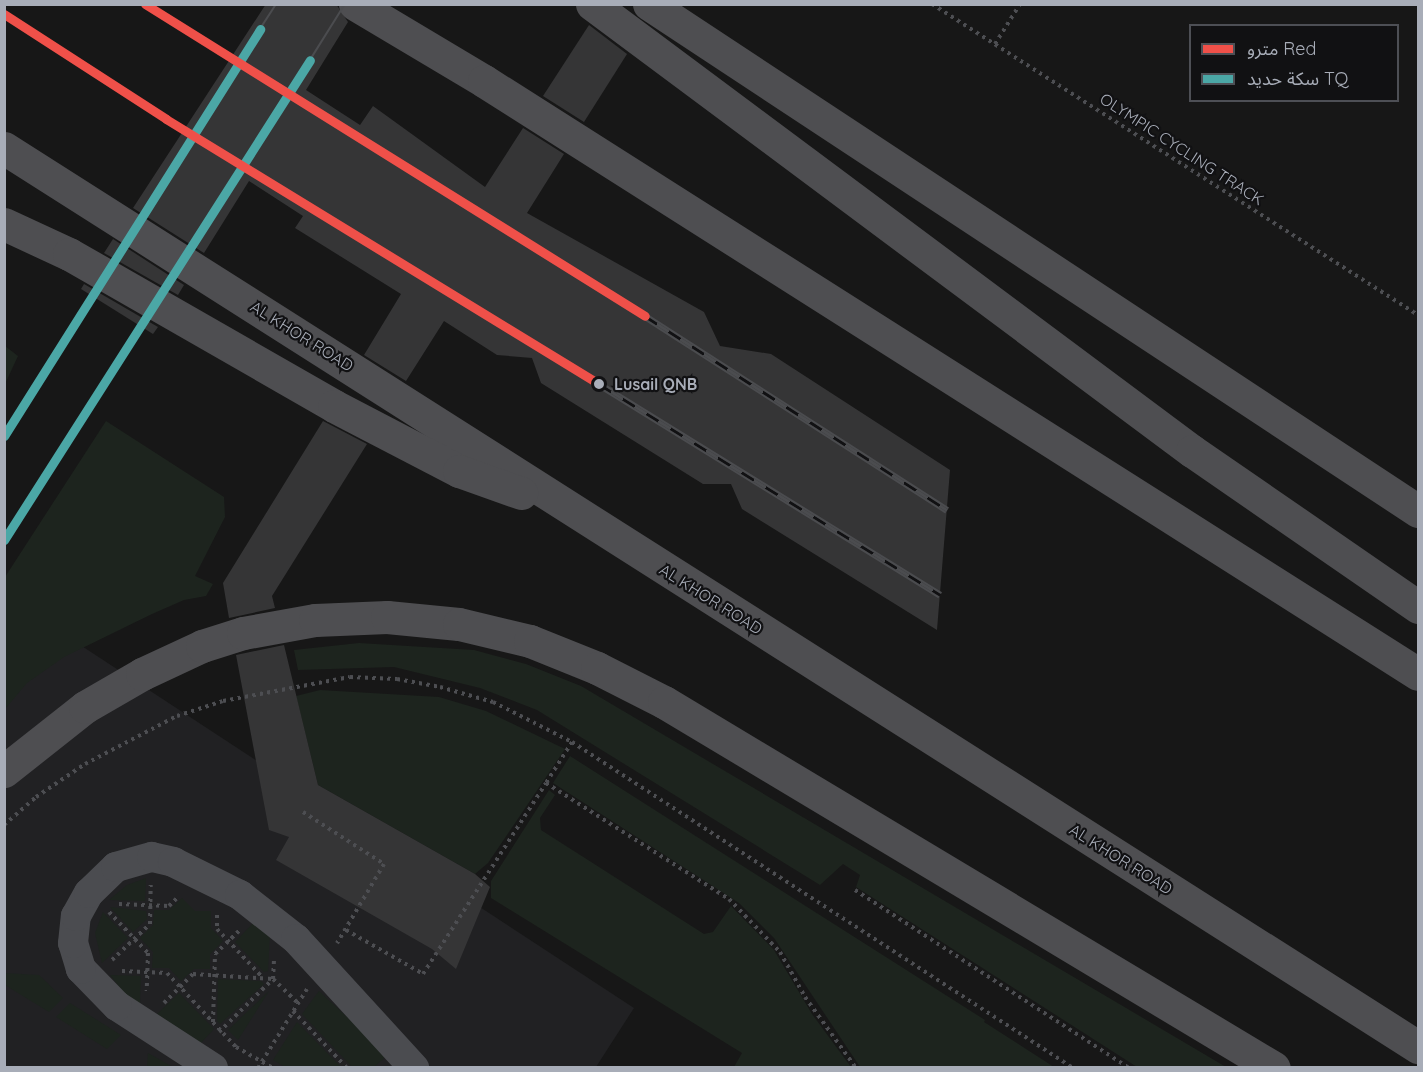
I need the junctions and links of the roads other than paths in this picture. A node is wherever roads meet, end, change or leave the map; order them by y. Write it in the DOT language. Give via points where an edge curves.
graph roads {
  1 [pos="355,4"];
  2 [pos="591,4"];
  3 [pos="649,4"];
  4 [pos="4,148"];
  5 [pos="4,224"];
  6 [pos="568,509"];
  7 [pos="1419,510"];
  8 [pos="1419,607"];
  9 [pos="1419,674"];
  10 [pos="4,771"];
  11 [pos="1419,1047"];
  12 [pos="206,1063"];
  13 [pos="414,1068"];
  14 [pos="1274,1068"];
  1 -- 9 [label="highway" via="484,81"];
  2 -- 8 [label="highway" via="1192,451"];
  3 -- 7 [label="highway"];
  4 -- 6 [label="highway, AL KHOR ROAD"];
  5 -- 6 [label="highway" via="69,254 334,406 459,471"];
  6 -- 11 [label="highway, AL KHOR ROAD"];
  10 -- 14 [label="highway" via="85,707 142,674 213,642 315,620 387,617 459,624 530,641 597,668 663,702"];
  12 -- 13 [label="street" via="150,1016 117,1006 102,978 81,969 73,943 76,916 95,898 116,867 152,857 190,868 268,916 321,965"];
}
